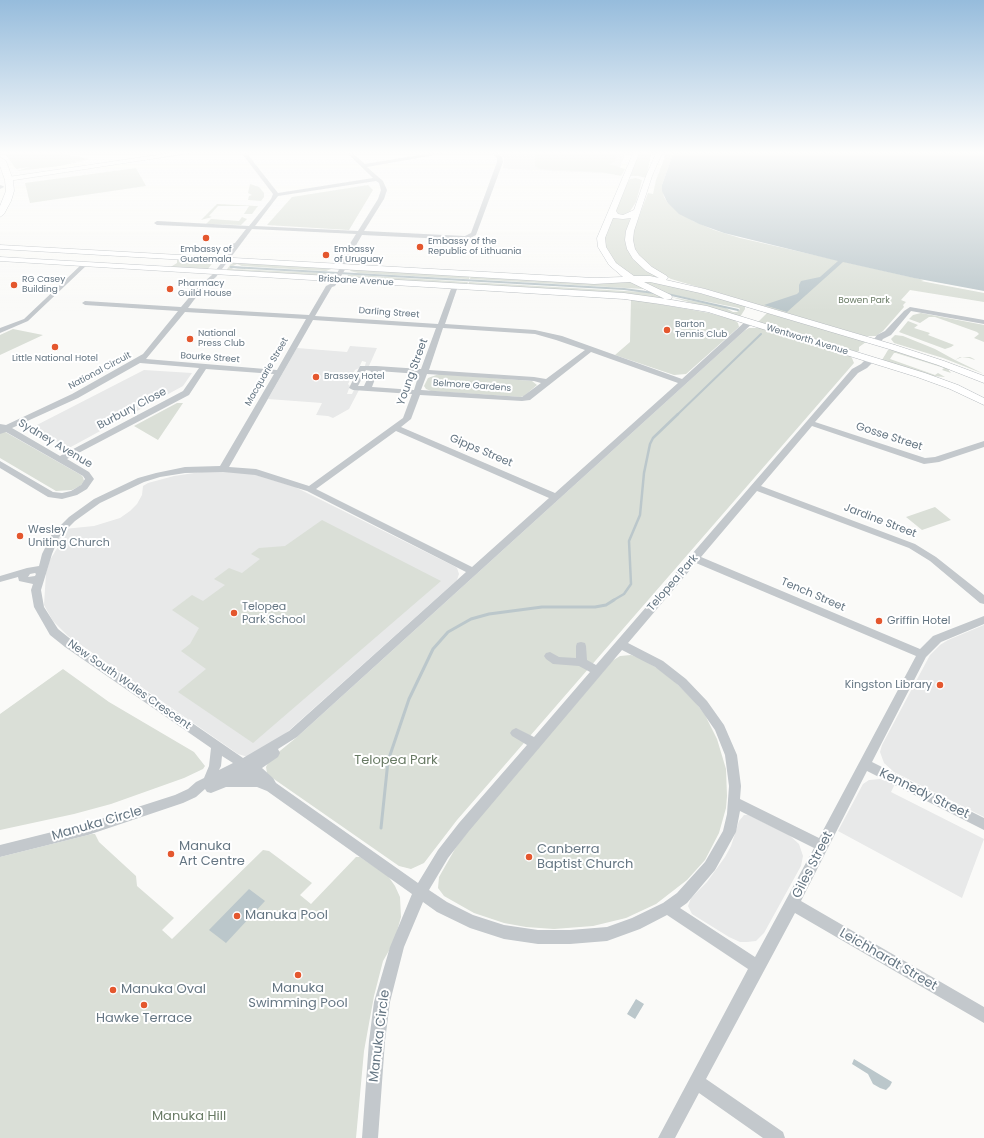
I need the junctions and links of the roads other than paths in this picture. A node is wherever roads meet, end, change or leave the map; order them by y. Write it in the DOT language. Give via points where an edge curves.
graph roads {
  1 [pos="5,204"];
  2 [pos="268,204"];
  3 [pos="378,204"];
  4 [pos="484,204"];
  5 [pos="614,204"];
  6 [pos="639,204"];
  7 [pos="612,210"];
  8 [pos="637,211"];
  9 [pos="0,214"];
  10 [pos="157,223"];
  11 [pos="250,228"];
  12 [pos="360,233"];
  13 [pos="2,247"];
  14 [pos="30,248"];
  15 [pos="167,256"];
  16 [pos="0,259"];
  17 [pos="19,260"];
  18 [pos="224,260"];
  19 [pos="85,264"];
  20 [pos="615,266"];
  21 [pos="158,269"];
  22 [pos="337,273"];
  23 [pos="212,275"];
  24 [pos="630,278"];
  25 [pos="577,280"];
  26 [pos="455,286"];
  27 [pos="702,291"];
  28 [pos="85,303"];
  29 [pos="764,309"];
  30 [pos="182,310"];
  31 [pos="711,310"];
  32 [pos="311,318"];
  33 [pos="750,322"];
  34 [pos="984,322"];
  35 [pos="441,326"];
  36 [pos="0,332"];
  37 [pos="882,339"];
  38 [pos="590,349"];
  39 [pos="139,362"];
  40 [pos="862,363"];
  41 [pos="203,367"];
  42 [pos="376,368"];
  43 [pos="424,371"];
  44 [pos="279,372"];
  45 [pos="984,380"];
  46 [pos="547,382"];
  47 [pos="683,382"];
  48 [pos="367,389"];
  49 [pos="417,392"];
  50 [pos="984,402"];
  51 [pos="810,424"];
  52 [pos="396,428"];
  53 [pos="3,430"];
  54 [pos="984,444"];
  55 [pos="230,456"];
  56 [pos="61,460"];
  57 [pos="0,464"];
  58 [pos="223,469"];
  59 [pos="246,470"];
  60 [pos="756,486"];
  61 [pos="310,489"];
  62 [pos="556,496"];
  63 [pos="694,558"];
  64 [pos="473,572"];
  65 [pos="42,574"];
  66 [pos="26,578"];
  67 [pos="0,579"];
  68 [pos="36,590"];
  69 [pos="984,600"];
  70 [pos="984,620"];
  71 [pos="621,644"];
  72 [pos="580,646"];
  73 [pos="922,654"];
  74 [pos="550,656"];
  75 [pos="581,662"];
  76 [pos="598,671"];
  77 [pos="516,733"];
  78 [pos="535,743"];
  79 [pos="217,746"];
  80 [pos="864,764"];
  81 [pos="247,768"];
  82 [pos="224,782"];
  83 [pos="208,783"];
  84 [pos="265,784"];
  85 [pos="192,793"];
  86 [pos="735,802"];
  87 [pos="984,824"];
  88 [pos="822,846"];
  89 [pos="0,851"];
  90 [pos="420,892"];
  91 [pos="792,904"];
  92 [pos="668,908"];
  93 [pos="757,967"];
  94 [pos="984,1015"];
  95 [pos="696,1081"];
  96 [pos="370,1138"];
  97 [pos="666,1138"];
  98 [pos="777,1138"];
  1 -- 9 [label="highway"];
  2 -- 11 [label="street, National Circuit"];
  3 -- 12 [label="street, Macquarie Street"];
  4 -- 12 [label="street" via="473,235 459,239"];
  5 -- 7 [label="main road"];
  6 -- 8 [label="main road"];
  7 -- 8 [label="main road" via="615,215 621,217"];
  7 -- 20 [label="main road" via="600,238 602,248"];
  8 -- 27 [label="main road" via="629,238 630,247 636,258 661,276"];
  10 -- 11 [label="street"];
  11 -- 12 [label="street"];
  11 -- 18 [label="street, National Circuit" via="238,246"];
  12 -- 22 [label="street, Macquarie Street"];
  13 -- 14 [label="main road, Brisbane Avenue"];
  14 -- 15 [label="main road, Brisbane Avenue"];
  14 -- 17 [label="main road" via="17,250 10,255 10,258"];
  15 -- 18 [label="main road, Brisbane Avenue"];
  15 -- 21 [label="main road" via="176,259 175,263"];
  16 -- 17 [label="main road, Brisbane Avenue"];
  17 -- 19 [label="main road, Brisbane Avenue"];
  18 -- 22 [label="main road, Brisbane Avenue"];
  18 -- 23 [label="street, National Circuit"];
  19 -- 21 [label="main road, Brisbane Avenue"];
  19 -- 36 [label="street" via="26,320"];
  20 -- 24 [label="main road"];
  20 -- 25 [label="main road" via="613,272 606,277"];
  21 -- 23 [label="main road, Brisbane Avenue"];
  22 -- 23 [label="main road, Brisbane Avenue"];
  22 -- 25 [label="main road, Brisbane Avenue"];
  22 -- 26 [label="main road, Brisbane Avenue"];
  22 -- 32 [label="street, Macquarie Street"];
  23 -- 30 [label="street, National Circuit"];
  24 -- 25 [label="main road, Wentworth Avenue"];
  24 -- 27 [label="main road, Wentworth Avenue" via="652,279"];
  24 -- 31 [label="main road, Wentworth Avenue" via="665,296"];
  26 -- 31 [label="main road, Brisbane Avenue" via="624,296"];
  26 -- 35 [label="street, Young Street"];
  27 -- 29 [label="main road, Wentworth Avenue"];
  28 -- 30 [label="street, Darling Street"];
  29 -- 33 [label="main road"];
  29 -- 37 [label="main road, Wentworth Avenue" via="857,337"];
  30 -- 32 [label="street, Darling Street"];
  30 -- 39 [label="street, National Circuit"];
  31 -- 33 [label="main road, Wentworth Avenue"];
  32 -- 35 [label="street, Darling Street"];
  32 -- 44 [label="street, Macquarie Street"];
  33 -- 40 [label="main road, Wentworth Avenue" via="848,352"];
  33 -- 47 [label="street"];
  34 -- 37 [label="street" via="912,309 906,312"];
  35 -- 38 [label="street, Darling Street" via="535,332"];
  35 -- 43 [label="street, Young Street"];
  37 -- 40 [label="main road"];
  37 -- 45 [label="main road, Wentworth Avenue"];
  38 -- 46 [label="street, Belmore Gardens"];
  38 -- 47 [label="street, Darling Street"];
  39 -- 41 [label="street, Bourke Street"];
  39 -- 53 [label="street, National Circuit" via="34,418"];
  40 -- 50 [label="main road, Wentworth Avenue" via="935,380"];
  40 -- 51 [label="street, Telopea Park"];
  41 -- 44 [label="street, Bourke Street"];
  41 -- 56 [label="street, Burbury Close" via="186,393"];
  42 -- 43 [label="street, Belmore Gardens"];
  42 -- 48 [label="street"];
  42 -- 48 [label="street, Belmore Gardens" via="362,368 353,388"];
  43 -- 46 [label="street, Belmore Gardens"];
  43 -- 49 [label="street, Young Street"];
  44 -- 55 [label="street, Macquarie Street"];
  46 -- 49 [label="street, Belmore Gardens" via="522,399"];
  47 -- 62 [label="street"];
  48 -- 49 [label="street, Belmore Gardens"];
  49 -- 52 [label="street, Young Street" via="407,419"];
  51 -- 54 [label="street, Gosse Street" via="924,461 936,460"];
  51 -- 60 [label="street, Telopea Park"];
  52 -- 61 [label="street, Young Street"];
  52 -- 62 [label="street, Gipps Street"];
  53 -- 56 [label="street, Sydney Avenue"];
  55 -- 58 [label="street, Macquarie Street"];
  55 -- 59 [label="street" via="231,462"];
  56 -- 57 [label="street, Sydney Avenue" via="86,474 90,479 88,484 74,493 62,496 51,494"];
  58 -- 59 [label="street"];
  58 -- 65 [label="street" via="185,470 159,475 141,480 97,501 77,515 55,536"];
  59 -- 61 [label="street" via="271,475"];
  60 -- 63 [label="street, Telopea Park"];
  60 -- 69 [label="street, Jardine Street" via="912,546 933,559"];
  61 -- 64 [label="street"];
  62 -- 64 [label="street"];
  63 -- 71 [label="street, Telopea Park"];
  63 -- 73 [label="street, Tench Street"];
  64 -- 81 [label="street" via="293,734 290,741"];
  65 -- 66 [label="street" via="36,569"];
  65 -- 68 [label="street"];
  66 -- 67 [label="street"];
  66 -- 68 [label="street"];
  68 -- 79 [label="street, New South Wales Crescent" via="39,607 54,632"];
  70 -- 73 [label="street, Giles Street" via="937,639"];
  71 -- 76 [label="street, Telopea Park"];
  71 -- 86 [label="street, New South Wales Crescent" via="659,664 682,682 712,716 720,728 730,754 734,770"];
  72 -- 75 [label="street"];
  73 -- 80 [label="street, Giles Street"];
  74 -- 75 [label="street" via="557,661"];
  75 -- 76 [label="street"];
  76 -- 78 [label="street, Telopea Park"];
  77 -- 78 [label="street"];
  78 -- 90 [label="street, Telopea Park" via="443,854"];
  79 -- 81 [label="street, New South Wales Crescent"];
  79 -- 83 [label="street" via="215,766"];
  80 -- 87 [label="street, Kennedy Street"];
  80 -- 88 [label="street, Giles Street"];
  81 -- 82 [label="street, Manuka Circle"];
  81 -- 83 [label="street, Manuka Circle"];
  81 -- 84 [label="street, New South Wales Crescent"];
  82 -- 84 [label="street"];
  82 -- 85 [label="street, Manuka Circle" via="201,793"];
  83 -- 85 [label="street, Manuka Circle"];
  84 -- 90 [label="street, New South Wales Crescent"];
  85 -- 89 [label="street, Manuka Circle" via="88,829"];
  86 -- 88 [label="street"];
  86 -- 92 [label="street, New South Wales Crescent" via="729,832 710,866 682,898"];
  88 -- 91 [label="street, Giles Street"];
  90 -- 92 [label="street, New South Wales Crescent" via="470,921 504,932 538,937 607,934"];
  90 -- 96 [label="street, Manuka Circle" via="397,947 382,1002"];
  91 -- 93 [label="street, Giles Street"];
  91 -- 94 [label="street, Leichhardt Street"];
  92 -- 93 [label="street"];
  93 -- 95 [label="street, Giles Street"];
  95 -- 97 [label="street, Giles Street"];
  95 -- 98 [label="street"];
}
